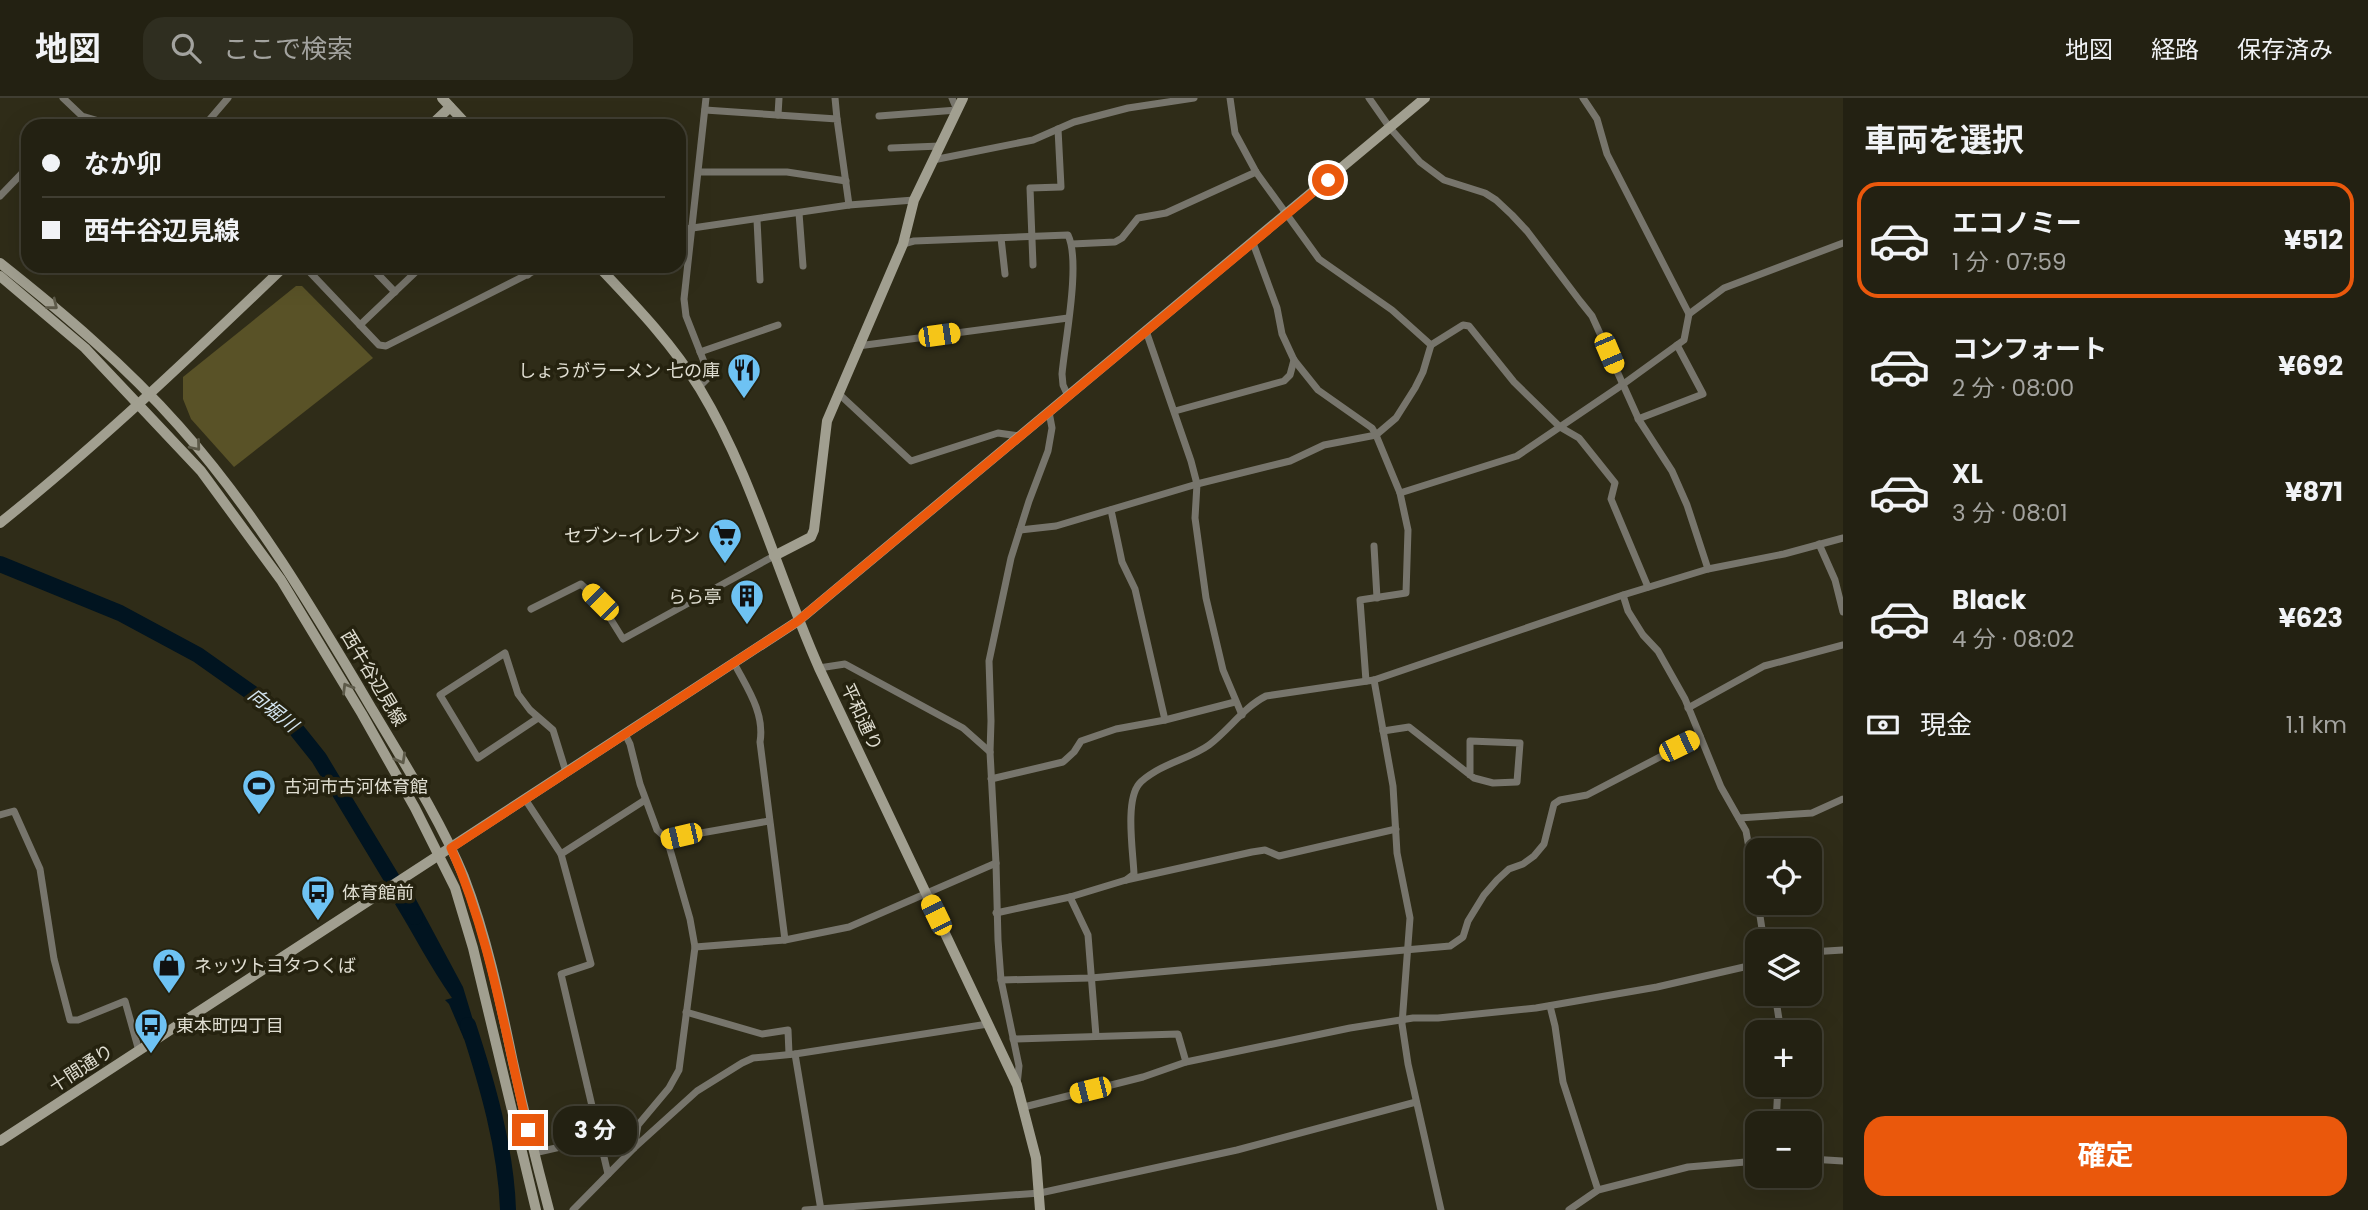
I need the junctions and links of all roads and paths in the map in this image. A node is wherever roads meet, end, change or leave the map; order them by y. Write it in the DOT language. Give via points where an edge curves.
graph roads {
  1 [pos="63,98"];
  2 [pos="228,98"];
  3 [pos="706,98"];
  4 [pos="779,98"];
  5 [pos="835,98"];
  6 [pos="952,98"];
  7 [pos="963,98"];
  8 [pos="1123,98"];
  9 [pos="1194,98"];
  10 [pos="1230,98"];
  11 [pos="1369,98"];
  12 [pos="1425,98"];
  13 [pos="1583,98"];
  14 [pos="446,102"];
  15 [pos="1128,108"];
  16 [pos="705,110"];
  17 [pos="957,110"];
  18 [pos="778,115"];
  19 [pos="879,116"];
  20 [pos="92,119"];
  21 [pos="210,119"];
  22 [pos="435,119"];
  23 [pos="462,119"];
  24 [pos="838,119"];
  25 [pos="1390,128"];
  26 [pos="1058,129"];
  27 [pos="940,146"];
  28 [pos="891,148"];
  29 [pos="933,160"];
  30 [pos="1256,172"];
  31 [pos="699,173"];
  32 [pos="21,174"];
  33 [pos="846,181"];
  34 [pos="0,196"];
  35 [pos="914,200"];
  36 [pos="849,205"];
  37 [pos="799,213"];
  38 [pos="1287,214"];
  39 [pos="757,220"];
  40 [pos="693,228"];
  41 [pos="686,229"];
  42 [pos="1032,236"];
  43 [pos="1001,238"];
  44 [pos="1253,243"];
  45 [pos="1843,243"];
  46 [pos="903,244"];
  47 [pos="1072,244"];
  48 [pos="0,262"];
  49 [pos="1033,265"];
  50 [pos="803,266"];
  51 [pos="278,273"];
  52 [pos="311,273"];
  53 [pos="377,273"];
  54 [pos="532,273"];
  55 [pos="604,273"];
  56 [pos="414,274"];
  57 [pos="1005,274"];
  58 [pos="528,275"];
  59 [pos="0,276"];
  60 [pos="760,280"];
  61 [pos="396,292"];
  62 [pos="1689,314"];
  63 [pos="1068,318"];
  64 [pos="360,325"];
  65 [pos="778,325"];
  66 [pos="1146,331"];
  67 [pos="1431,345"];
  68 [pos="1677,345"];
  69 [pos="859,346"];
  70 [pos="700,352"];
  71 [pos="1294,360"];
  72 [pos="1622,385"];
  73 [pos="699,387"];
  74 [pos="838,393"];
  75 [pos="151,395"];
  76 [pos="1068,396"];
  77 [pos="140,405"];
  78 [pos="1175,411"];
  79 [pos="1049,412"];
  80 [pos="1638,418"];
  81 [pos="1560,427"];
  82 [pos="1376,435"];
  83 [pos="1019,436"];
  84 [pos="1197,484"];
  85 [pos="1399,494"];
  86 [pos="1111,510"];
  87 [pos="0,523"];
  88 [pos="1020,530"];
  89 [pos="1843,538"];
  90 [pos="1819,544"];
  91 [pos="1374,546"];
  92 [pos="774,556"];
  93 [pos="1708,569"];
  94 [pos="1648,587"];
  95 [pos="1623,595"];
  96 [pos="1377,598"];
  97 [pos="531,609"];
  98 [pos="1843,612"];
  99 [pos="798,621"];
  100 [pos="1843,645"];
  101 [pos="734,663"];
  102 [pos="819,668"];
  103 [pos="1370,681"];
  104 [pos="1235,702"];
  105 [pos="1688,708"];
  106 [pos="1241,715"];
  107 [pos="538,718"];
  108 [pos="1165,720"];
  109 [pos="1384,730"];
  110 [pos="625,734"];
  111 [pos="1700,736"];
  112 [pos="989,752"];
  113 [pos="566,772"];
  114 [pos="1470,775"];
  115 [pos="991,779"];
  116 [pos="525,799"];
  117 [pos="1843,799"];
  118 [pos="645,800"];
  119 [pos="0,815"];
  120 [pos="1739,818"];
  121 [pos="769,821"];
  122 [pos="1396,829"];
  123 [pos="1747,838"];
  124 [pos="667,839"];
  125 [pos="451,848"];
  126 [pos="561,854"];
  127 [pos="440,855"];
  128 [pos="996,863"];
  129 [pos="1126,880"];
  130 [pos="926,893"];
  131 [pos="1070,897"];
  132 [pos="996,913"];
  133 [pos="785,940"];
  134 [pos="695,947"];
  135 [pos="1843,950"];
  136 [pos="1408,951"];
  137 [pos="1822,951"];
  138 [pos="1745,967"];
  139 [pos="1091,978"];
  140 [pos="1001,980"];
  141 [pos="1550,1006"];
  142 [pos="686,1012"];
  143 [pos="1402,1019"];
  144 [pos="988,1024"];
  145 [pos="1096,1036"];
  146 [pos="1013,1039"];
  147 [pos="139,1051"];
  148 [pos="792,1054"];
  149 [pos="1186,1062"];
  150 [pos="1017,1085"];
  151 [pos="1416,1102"];
  152 [pos="1024,1107"];
  153 [pos="600,1138"];
  154 [pos="0,1141"];
  155 [pos="634,1148"];
  156 [pos="534,1153"];
  157 [pos="1822,1160"];
  158 [pos="1843,1161"];
  159 [pos="1745,1162"];
  160 [pos="608,1174"];
  161 [pos="1598,1190"];
  162 [pos="1040,1193"];
  163 [pos="821,1209"];
  164 [pos="536,1210"];
  165 [pos="549,1210"];
  166 [pos="573,1210"];
  167 [pos="804,1210"];
  168 [pos="1040,1210"];
  169 [pos="1441,1210"];
  170 [pos="1569,1210"];
  1 -- 20 [label="street" via="82,116"];
  2 -- 21 [label="street"];
  3 -- 16 [label="street"];
  4 -- 18 [label="street"];
  5 -- 24 [label="street"];
  6 -- 17 [label="street"];
  7 -- 17 [label="street"];
  8 -- 15 [label="street"];
  9 -- 15 [label="street"];
  10 -- 30 [label="street" via="1235,133"];
  11 -- 25 [label="street"];
  12 -- 25 [label="street, 十間通り"];
  13 -- 62 [label="street"];
  14 -- 22 [label="street"];
  14 -- 23 [label="street"];
  15 -- 26 [label="street"];
  16 -- 18 [label="street"];
  16 -- 31 [label="street"];
  17 -- 19 [label="street"];
  17 -- 27 [label="street"];
  18 -- 24 [label="street"];
  24 -- 33 [label="street"];
  25 -- 38 [label="street, 十間通り"];
  25 -- 72 [label="street" via="1420,162 1444,180 1496,200 1527,231 1591,316"];
  26 -- 29 [label="street" via="1033,140"];
  26 -- 42 [label="street" via="1061,187 1030,188"];
  27 -- 28 [label="street"];
  27 -- 29 [label="street"];
  29 -- 35 [label="street"];
  30 -- 38 [label="street"];
  30 -- 47 [label="street" via="1166,213 1138,218 1115,242"];
  31 -- 33 [label="street" via="787,172"];
  31 -- 40 [label="street"];
  32 -- 34 [label="street"];
  33 -- 36 [label="street"];
  35 -- 36 [label="street"];
  35 -- 46 [label="street"];
  36 -- 37 [label="street"];
  37 -- 39 [label="street"];
  37 -- 50 [label="street"];
  38 -- 44 [label="street, 十間通り"];
  38 -- 67 [label="street" via="1319,258 1392,310"];
  39 -- 40 [label="street"];
  39 -- 60 [label="street"];
  40 -- 41 [label="street"];
  40 -- 70 [label="street" via="684,308"];
  42 -- 43 [label="street"];
  42 -- 47 [label="street" via="1068,235"];
  42 -- 49 [label="street"];
  43 -- 46 [label="street"];
  43 -- 57 [label="street"];
  44 -- 66 [label="street, 十間通り"];
  44 -- 71 [label="street"];
  45 -- 62 [label="street" via="1724,288"];
  46 -- 69 [label="street"];
  47 -- 63 [label="street"];
  48 -- 75 [label="street, 西牛谷辺見線, one-way"];
  51 -- 75 [label="street"];
  52 -- 64 [label="street"];
  53 -- 61 [label="street"];
  54 -- 58 [label="street"];
  55 -- 73 [label="street, 平和通り" via="657,330"];
  56 -- 61 [label="street"];
  58 -- 64 [label="street" via="386,346 379,345"];
  59 -- 77 [label="street, 西牛谷辺見線" via="76,341"];
  61 -- 64 [label="street"];
  62 -- 68 [label="street" via="1684,340"];
  63 -- 69 [label="street"];
  63 -- 76 [label="street" via="1062,374"];
  65 -- 70 [label="street"];
  66 -- 76 [label="street, 十間通り"];
  66 -- 78 [label="street"];
  67 -- 81 [label="street" via="1463,325 1469,326 1514,382"];
  67 -- 82 [label="street" via="1415,388 1396,418"];
  68 -- 72 [label="street"];
  68 -- 80 [label="street" via="1703,394"];
  69 -- 74 [label="street"];
  70 -- 73 [label="street" via="708,372"];
  71 -- 78 [label="street" via="1284,380"];
  71 -- 82 [label="street" via="1318,390 1373,428"];
  72 -- 80 [label="street"];
  72 -- 81 [label="street"];
  73 -- 92 [label="street, 平和通り" via="737,459"];
  74 -- 83 [label="street" via="911,461 998,433"];
  74 -- 92 [label="street" via="827,421 814,530 811,537"];
  75 -- 77 [label="street"];
  75 -- 125 [label="street, 西牛谷辺見線, one-way" via="257,524 340,653"];
  76 -- 79 [label="street, 十間通り"];
  77 -- 87 [label="street"];
  127 -- 77 [label="street, 西牛谷辺見線, one-way" via="281,580 201,471"];
  78 -- 84 [label="street"];
  79 -- 83 [label="street, 十間通り"];
  79 -- 88 [label="street" via="1048,451"];
  80 -- 93 [label="street" via="1672,471"];
  81 -- 85 [label="street" via="1517,456"];
  81 -- 94 [label="street" via="1579,438 1615,483 1611,499"];
  82 -- 84 [label="street" via="1324,445 1290,461"];
  82 -- 85 [label="street"];
  83 -- 99 [label="street, 十間通り"];
  84 -- 86 [label="street"];
  84 -- 104 [label="street" via="1195,519 1206,598"];
  85 -- 96 [label="street" via="1408,530 1406,593"];
  86 -- 88 [label="street" via="1056,526"];
  86 -- 108 [label="street" via="1122,562 1135,589"];
  88 -- 112 [label="street" via="989,661"];
  89 -- 90 [label="street"];
  90 -- 93 [label="street"];
  90 -- 98 [label="street"];
  91 -- 96 [label="street"];
  92 -- 97 [label="street" via="623,639 600,602 581,584"];
  92 -- 99 [label="street, 平和通り"];
  93 -- 94 [label="street"];
  94 -- 95 [label="street"];
  95 -- 103 [label="street"];
  95 -- 105 [label="street" via="1628,611 1658,651"];
  96 -- 103 [label="street" via="1360,600"];
  99 -- 101 [label="street, 十間通り"];
  99 -- 102 [label="street, 平和通り"];
  100 -- 105 [label="street" via="1764,666"];
  101 -- 110 [label="street, 十間通り"];
  101 -- 121 [label="street" via="760,719"];
  102 -- 112 [label="street" via="845,664 963,728"];
  102 -- 130 [label="street, 平和通り"];
  103 -- 106 [label="street" via="1279,693 1259,700"];
  103 -- 109 [label="street"];
  104 -- 106 [label="street"];
  104 -- 108 [label="street"];
  105 -- 111 [label="street"];
  106 -- 129 [label="street" via="1206,747 1140,783 1131,809 1134,874"];
  107 -- 107 [label="street" via="518,694 505,653 440,695 478,758"];
  107 -- 113 [label="street" via="553,730"];
  108 -- 115 [label="street" via="1116,729 1081,741 1063,762"];
  109 -- 114 [label="street" via="1409,727"];
  109 -- 122 [label="street"];
  110 -- 113 [label="street, 十間通り"];
  110 -- 118 [label="street"];
  111 -- 120 [label="street"];
  111 -- 136 [label="street" via="1587,795 1554,804 1544,844 1497,880 1473,912 1462,937 1450,946"];
  112 -- 115 [label="street"];
  113 -- 116 [label="street, 十間通り"];
  114 -- 114 [label="street" via="1493,783 1517,782 1520,743 1470,741"];
  115 -- 128 [label="street"];
  116 -- 125 [label="street, 十間通り"];
  116 -- 126 [label="street"];
  117 -- 120 [label="street" via="1812,813"];
  118 -- 124 [label="street" via="657,830"];
  118 -- 126 [label="street"];
  119 -- 147 [label="street" via="15,811 40,869 54,959 70,1020 125,1001"];
  120 -- 123 [label="street"];
  121 -- 124 [label="street"];
  121 -- 133 [label="street"];
  122 -- 129 [label="street" via="1279,856 1265,850 1252,852"];
  122 -- 136 [label="street" via="1410,918"];
  124 -- 134 [label="street"];
  125 -- 127 [label="street, 十間通り"];
  125 -- 156 [label="street, 西牛谷辺見線" via="494,976"];
  126 -- 153 [label="street" via="591,964 561,974"];
  127 -- 147 [label="street, 十間通り"];
  127 -- 164 [label="street, 西牛谷辺見線" via="473,948"];
  128 -- 130 [label="street"];
  128 -- 132 [label="street"];
  129 -- 131 [label="street"];
  130 -- 133 [label="street" via="849,927"];
  130 -- 144 [label="street, 平和通り"];
  131 -- 132 [label="street"];
  131 -- 139 [label="street" via="1088,935"];
  132 -- 140 [label="street"];
  133 -- 134 [label="street"];
  134 -- 142 [label="street"];
  135 -- 137 [label="street"];
  136 -- 139 [label="street"];
  136 -- 143 [label="street"];
  138 -- 141 [label="street"];
  139 -- 140 [label="street"];
  139 -- 145 [label="street"];
  140 -- 146 [label="street"];
  141 -- 143 [label="street"];
  141 -- 161 [label="street" via="1563,1083"];
  142 -- 148 [label="street" via="762,1034 788,1030"];
  142 -- 155 [label="street" via="679,1070 638,1125"];
  143 -- 149 [label="street"];
  143 -- 151 [label="street"];
  144 -- 148 [label="street"];
  144 -- 150 [label="street, 平和通り"];
  145 -- 146 [label="street"];
  145 -- 149 [label="street" via="1178,1034"];
  146 -- 150 [label="street" via="1019,1066"];
  147 -- 154 [label="street, 十間通り"];
  148 -- 155 [label="street" via="742,1063 697,1091"];
  148 -- 163 [label="street"];
  149 -- 152 [label="street"];
  150 -- 152 [label="street, 平和通り"];
  151 -- 162 [label="street" via="1237,1150"];
  151 -- 169 [label="street"];
  152 -- 162 [label="street, 平和通り"];
  153 -- 156 [label="street"];
  153 -- 160 [label="street"];
  155 -- 160 [label="street"];
  156 -- 165 [label="street, 西牛谷辺見線"];
  157 -- 158 [label="street"];
  159 -- 161 [label="street" via="1688,1167"];
  160 -- 166 [label="street"];
  161 -- 170 [label="street"];
  162 -- 163 [label="street"];
  162 -- 168 [label="street, 平和通り"];
  163 -- 167 [label="street"];
}
